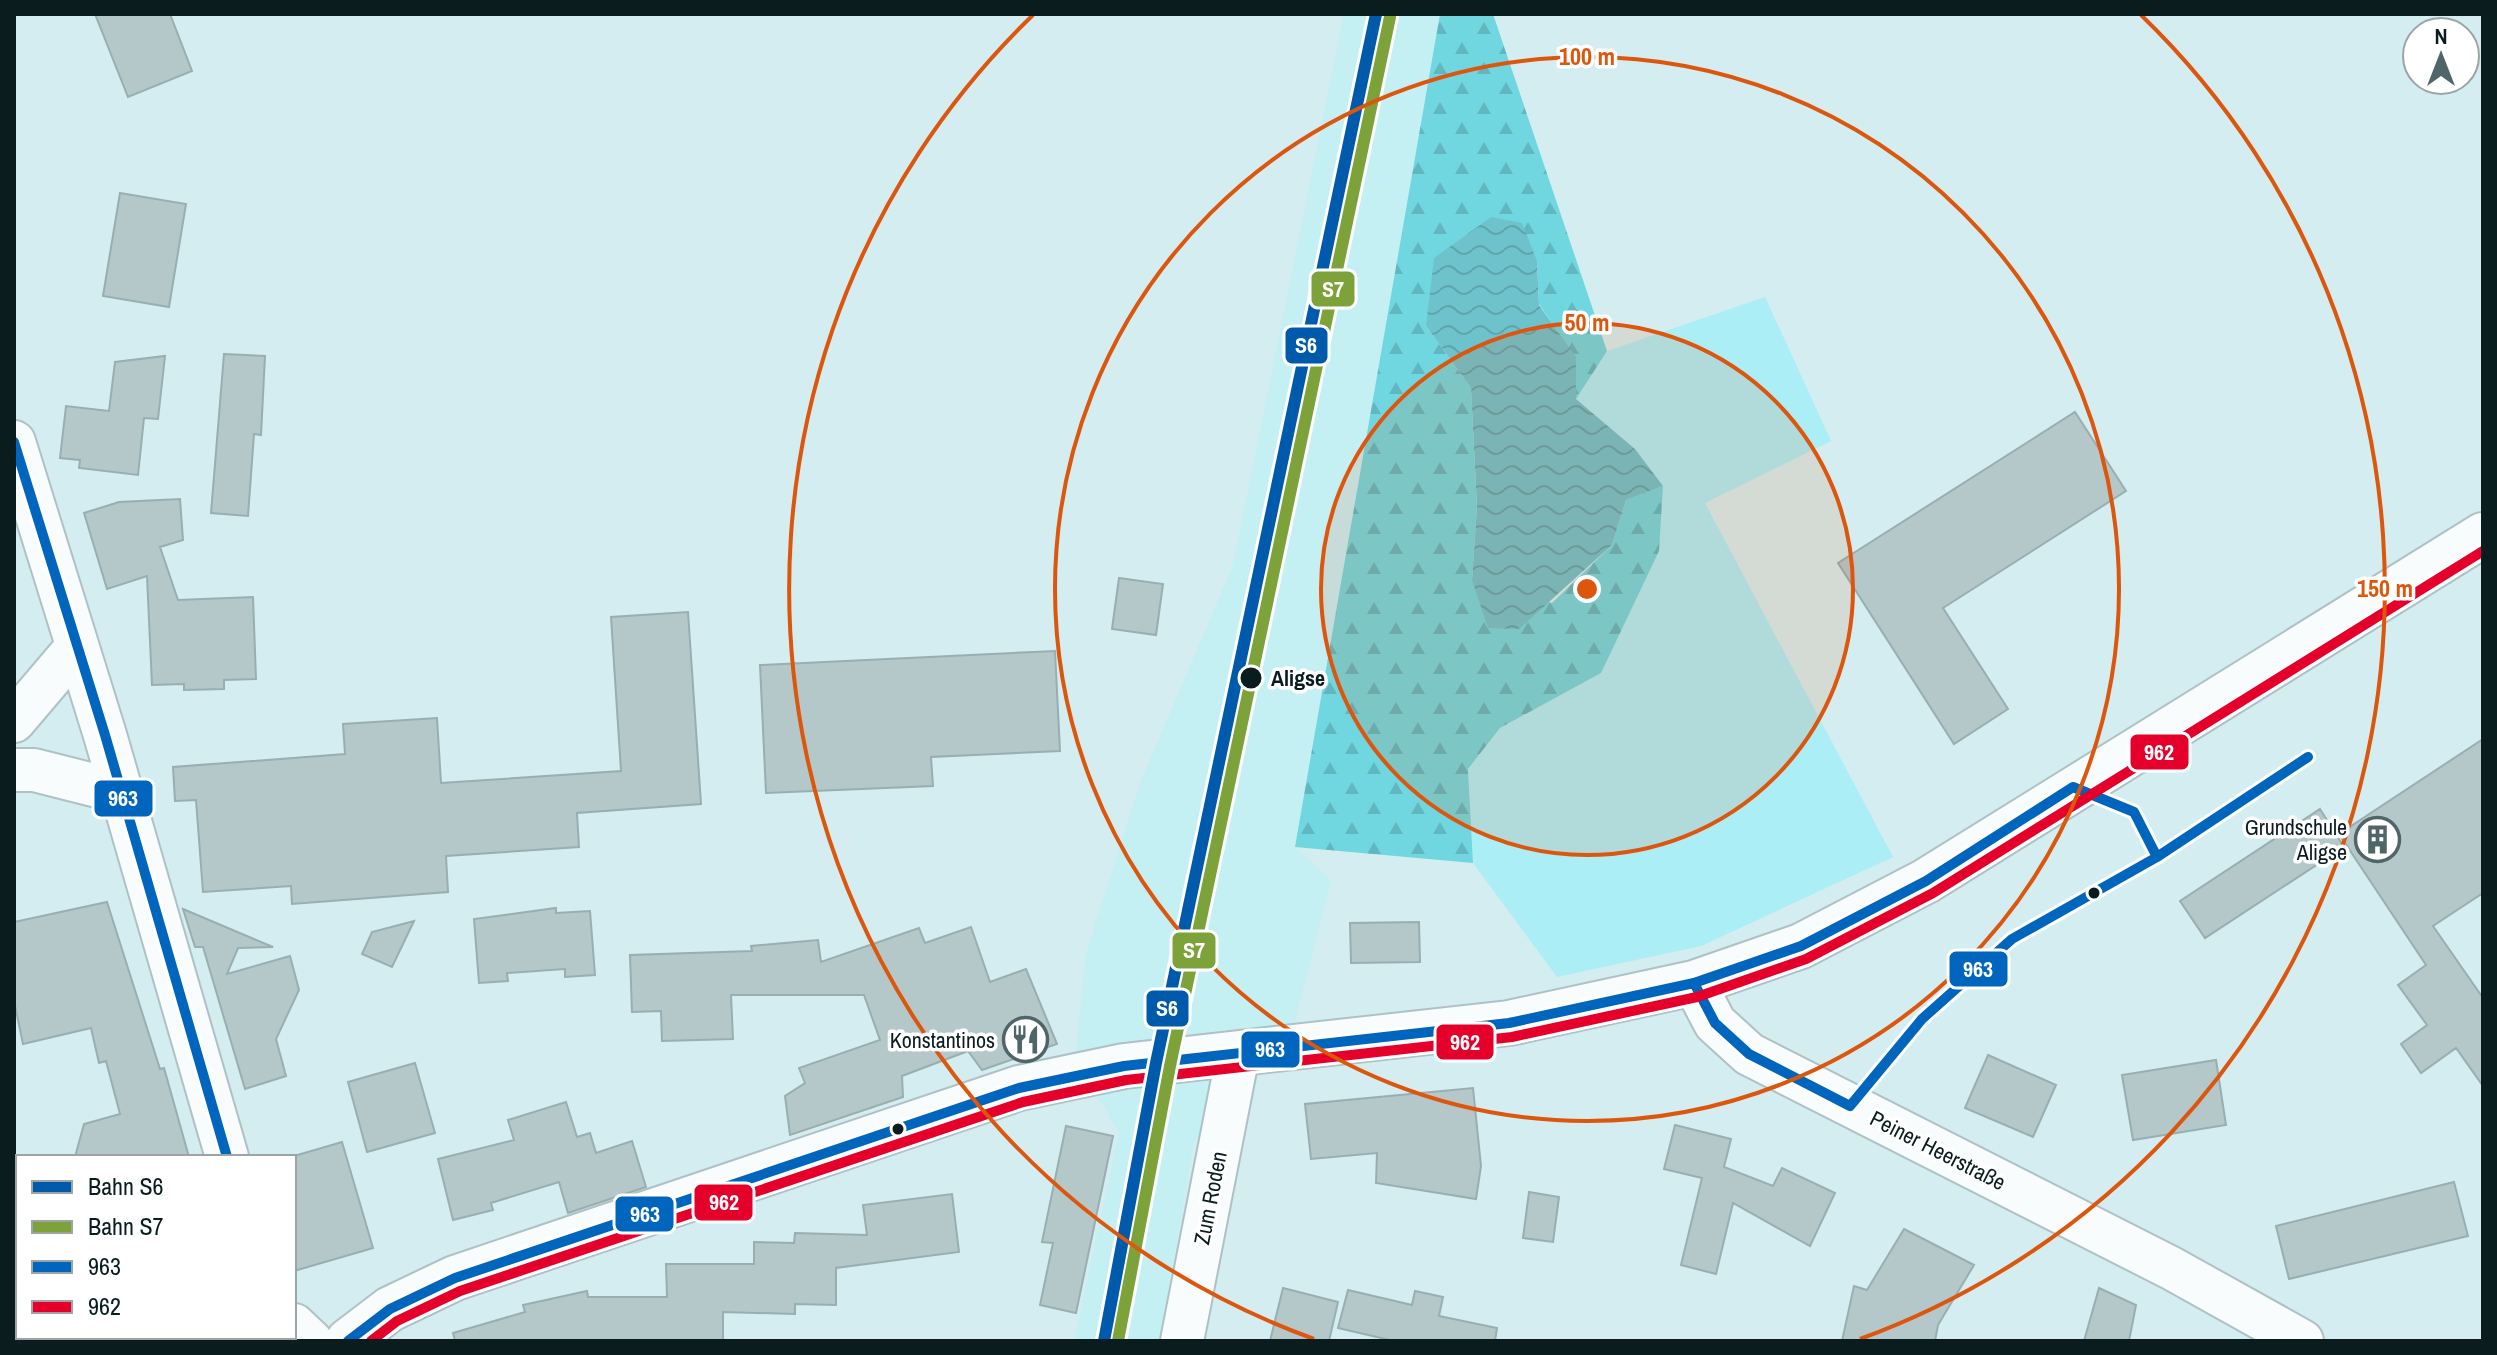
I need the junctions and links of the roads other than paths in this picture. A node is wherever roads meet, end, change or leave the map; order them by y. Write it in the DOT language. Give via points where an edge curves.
graph roads {
  1 [pos="14,442"];
  2 [pos="2483,535"];
  3 [pos="76,648"];
  4 [pos="14,721"];
  5 [pos="14,770"];
  6 [pos="121,792"];
  7 [pos="1694,983"];
  8 [pos="1238,1054"];
  9 [pos="226,1155"];
  10 [pos="296,1327"];
  11 [pos="311,1341"];
  12 [pos="348,1341"];
  13 [pos="1182,1341"];
  14 [pos="2302,1341"];
  1 -- 3 [label="street"];
  2 -- 7 [label="street" via="1926,881 1801,946"];
  3 -- 4 [label="street"];
  3 -- 6 [label="street"];
  5 -- 6 [label="street" via="34,770"];
  6 -- 9 [label="street"];
  7 -- 8 [label="street" via="1509,1023"];
  7 -- 14 [label="street, Peiner Heerstraße" via="1715,1023 1749,1054 2157,1261"];
  8 -- 12 [label="street" via="1124,1066 995,1094 455,1278 390,1309"];
  8 -- 13 [label="street, Zum Roden"];
  10 -- 11 [label="street"];
}
